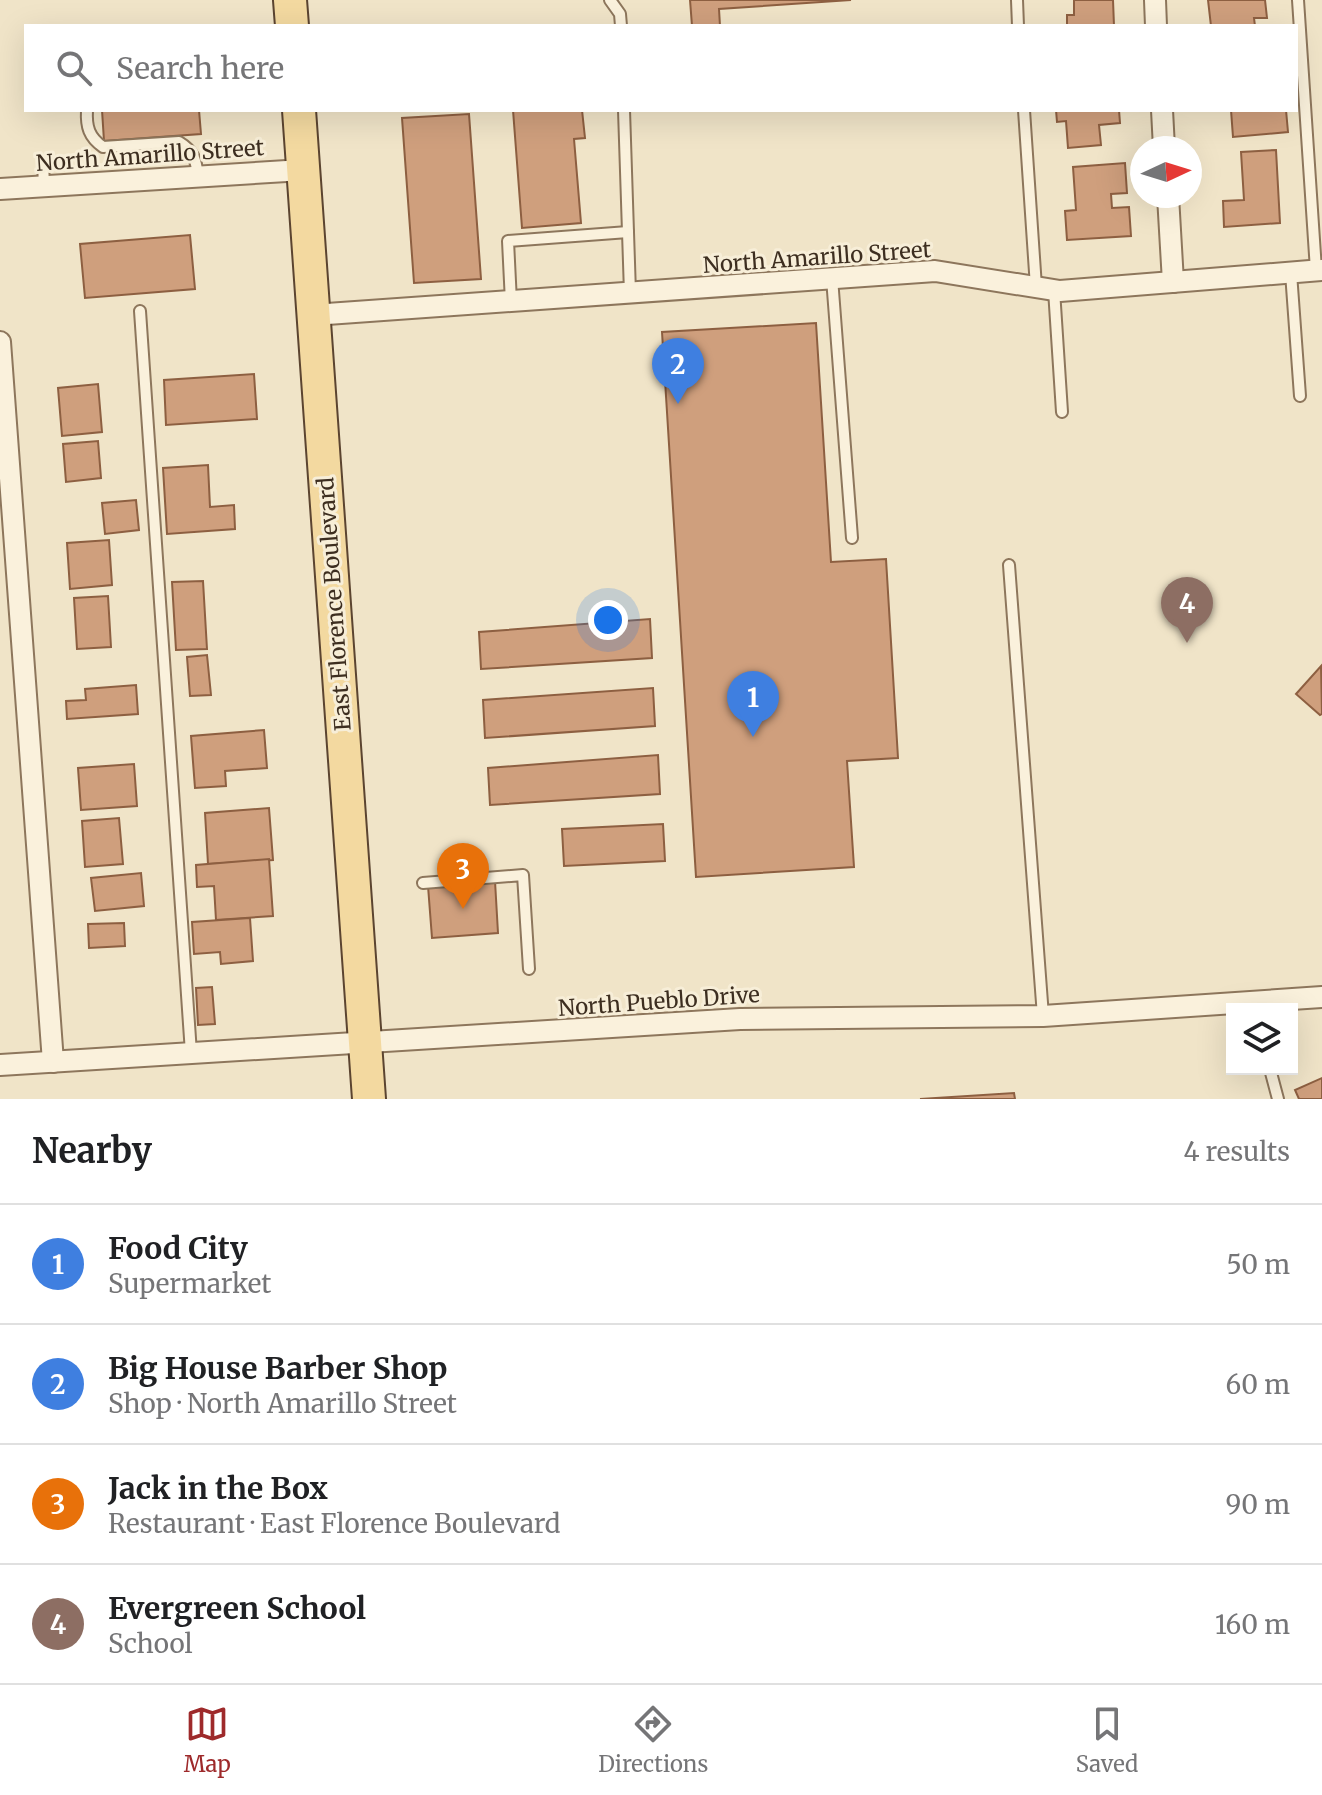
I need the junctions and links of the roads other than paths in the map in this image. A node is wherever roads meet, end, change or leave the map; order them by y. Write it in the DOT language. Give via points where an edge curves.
graph roads {
  1 [pos="290,0"];
  2 [pos="610,0"];
  3 [pos="1017,0"];
  4 [pos="1155,0"];
  5 [pos="1298,0"];
  6 [pos="292,24"];
  7 [pos="621,24"];
  8 [pos="1018,24"];
  9 [pos="1156,24"];
  10 [pos="87,112"];
  11 [pos="299,112"];
  12 [pos="624,112"];
  13 [pos="1024,112"];
  14 [pos="1162,112"];
  15 [pos="1163,136"];
  16 [pos="43,162"];
  17 [pos="303,170"];
  18 [pos="198,176"];
  19 [pos="44,186"];
  20 [pos="0,189"];
  21 [pos="1169,208"];
  22 [pos="628,232"];
  23 [pos="1319,270"];
  24 [pos="1291,273"];
  25 [pos="832,278"];
  26 [pos="1173,282"];
  27 [pos="1045,288"];
  28 [pos="630,293"];
  29 [pos="511,302"];
  30 [pos="140,311"];
  31 [pos="313,315"];
  32 [pos="0,342"];
  33 [pos="1300,396"];
  34 [pos="1062,412"];
  35 [pos="852,538"];
  36 [pos="1009,565"];
  37 [pos="423,883"];
  38 [pos="529,969"];
  39 [pos="1322,997"];
  40 [pos="1268,1003"];
  41 [pos="1226,1006"];
  42 [pos="1043,1016"];
  43 [pos="365,1042"];
  44 [pos="191,1053"];
  45 [pos="53,1062"];
  46 [pos="0,1065"];
  47 [pos="1272,1075"];
  48 [pos="369,1099"];
  49 [pos="1278,1099"];
  1 -- 6 [label="main road"];
  2 -- 7 [label="lane"];
  3 -- 8 [label="lane"];
  4 -- 9 [label="street"];
  5 -- 23 [label="lane"];
  10 -- 18 [label="lane" via="93,140 103,147 179,142 195,158"];
  11 -- 17 [label="main road, East Florence Boulevard"];
  12 -- 22 [label="lane"];
  13 -- 27 [label="lane"];
  14 -- 15 [label="street"];
  16 -- 19 [label="lane"];
  17 -- 18 [label="street, North Amarillo Street"];
  17 -- 31 [label="main road, East Florence Boulevard"];
  18 -- 19 [label="street, North Amarillo Street"];
  19 -- 20 [label="street, North Amarillo Street"];
  21 -- 26 [label="street"];
  22 -- 28 [label="lane"];
  22 -- 29 [label="lane" via="508,241"];
  23 -- 24 [label="street, North Amarillo Street"];
  24 -- 26 [label="street, North Amarillo Street"];
  24 -- 33 [label="lane"];
  25 -- 27 [label="street, North Amarillo Street" via="935,271"];
  25 -- 28 [label="street, North Amarillo Street"];
  25 -- 35 [label="lane"];
  26 -- 27 [label="street, North Amarillo Street"];
  27 -- 34 [label="lane"];
  28 -- 29 [label="street, North Amarillo Street"];
  29 -- 31 [label="street, North Amarillo Street"];
  30 -- 44 [label="lane"];
  31 -- 43 [label="main road, East Florence Boulevard"];
  32 -- 45 [label="street"];
  36 -- 42 [label="lane"];
  37 -- 38 [label="lane" via="523,875"];
  39 -- 40 [label="street, North Pueblo Drive"];
  41 -- 42 [label="street, North Pueblo Drive"];
  42 -- 43 [label="street, North Pueblo Drive" via="753,1019"];
  43 -- 44 [label="street, North Pueblo Drive"];
  43 -- 48 [label="main road, East Florence Boulevard"];
  44 -- 45 [label="street, North Pueblo Drive"];
  45 -- 46 [label="street, North Pueblo Drive"];
  47 -- 49 [label="lane"];
}
